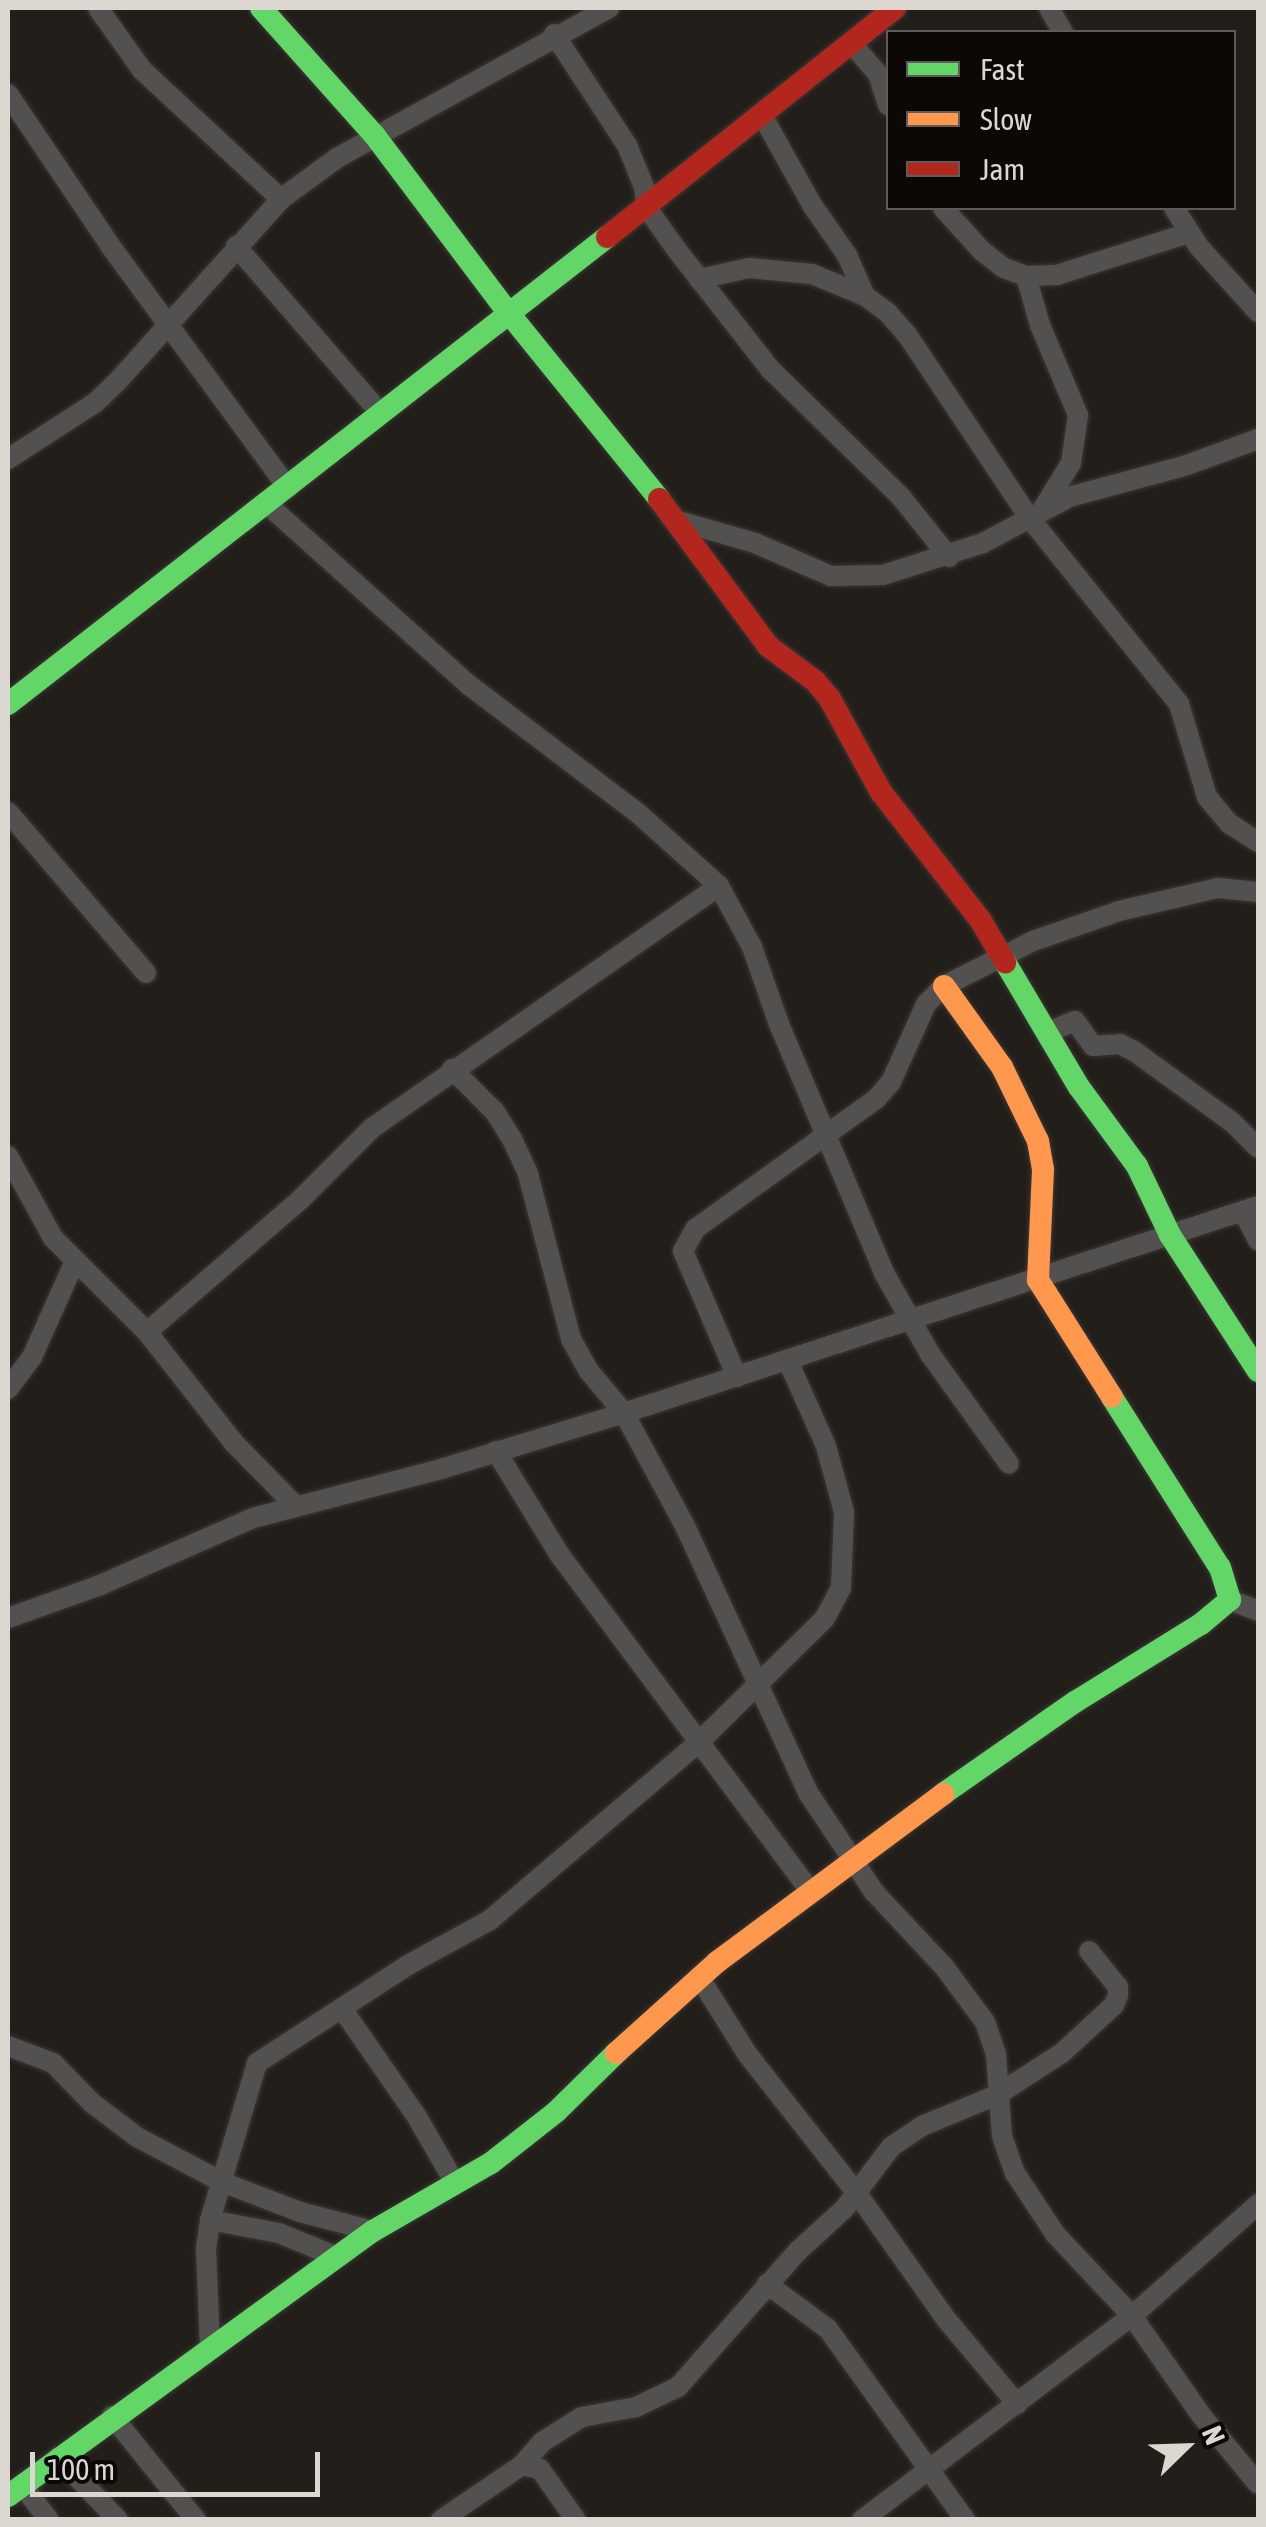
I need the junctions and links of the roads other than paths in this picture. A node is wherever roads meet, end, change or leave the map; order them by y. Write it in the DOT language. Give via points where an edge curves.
graph roads {
  1 [pos="98,8"];
  2 [pos="261,8"];
  3 [pos="609,8"];
  4 [pos="895,8"];
  5 [pos="1049,8"];
  6 [pos="1063,30"];
  7 [pos="554,34"];
  8 [pos="851,43"];
  9 [pos="8,94"];
  10 [pos="886,99"];
  11 [pos="762,114"];
  12 [pos="375,136"];
  13 [pos="281,198"];
  14 [pos="647,208"];
  15 [pos="945,210"];
  16 [pos="1175,210"];
  17 [pos="1189,234"];
  18 [pos="236,246"];
  19 [pos="1026,276"];
  20 [pos="699,279"];
  21 [pos="865,296"];
  22 [pos="507,311"];
  23 [pos="1258,312"];
  24 [pos="169,326"];
  25 [pos="380,414"];
  26 [pos="1258,439"];
  27 [pos="8,459"];
  28 [pos="288,488"];
  29 [pos="267,504"];
  30 [pos="1036,512"];
  31 [pos="676,520"];
  32 [pos="948,558"];
  33 [pos="8,704"];
  34 [pos="8,812"];
  35 [pos="1258,842"];
  36 [pos="719,886"];
  37 [pos="1258,892"];
  38 [pos="1002,955"];
  39 [pos="146,973"];
  40 [pos="944,986"];
  41 [pos="1048,1032"];
  42 [pos="452,1069"];
  43 [pos="825,1136"];
  44 [pos="1258,1148"];
  45 [pos="8,1156"];
  46 [pos="1251,1208"];
  47 [pos="1170,1234"];
  48 [pos="1258,1240"];
  49 [pos="74,1263"];
  50 [pos="1038,1280"];
  51 [pos="910,1321"];
  52 [pos="147,1332"];
  53 [pos="788,1361"];
  54 [pos="1258,1371"];
  55 [pos="737,1377"];
  56 [pos="8,1389"];
  57 [pos="624,1413"];
  58 [pos="496,1451"];
  59 [pos="1009,1464"];
  60 [pos="296,1506"];
  61 [pos="1230,1600"];
  62 [pos="1258,1611"];
  63 [pos="8,1618"];
  64 [pos="756,1686"];
  65 [pos="700,1741"];
  66 [pos="850,1861"];
  67 [pos="810,1892"];
  68 [pos="1089,1951"];
  69 [pos="699,1977"];
  70 [pos="342,2010"];
  71 [pos="8,2046"];
  72 [pos="997,2095"];
  73 [pos="222,2182"];
  74 [pos="455,2184"];
  75 [pos="856,2192"];
  76 [pos="1258,2204"];
  77 [pos="210,2220"];
  78 [pos="373,2232"];
  79 [pos="337,2257"];
  80 [pos="767,2284"];
  81 [pos="1132,2316"];
  82 [pos="210,2348"];
  83 [pos="1017,2404"];
  84 [pos="112,2416"];
  85 [pos="58,2457"];
  86 [pos="522,2465"];
  87 [pos="930,2468"];
  88 [pos="1258,2484"];
  89 [pos="15,2490"];
  90 [pos="49,2520"];
  91 [pos="118,2520"];
  92 [pos="196,2520"];
  93 [pos="440,2520"];
  94 [pos="576,2520"];
  95 [pos="862,2520"];
  96 [pos="965,2520"];
  1 -- 13 [label="street" via="142,70"];
  2 -- 12 [label="street"];
  3 -- 7 [label="street"];
  4 -- 8 [label="street"];
  5 -- 6 [label="street"];
  7 -- 12 [label="street"];
  7 -- 14 [label="street" via="627,145"];
  8 -- 10 [label="street" via="878,74"];
  8 -- 11 [label="street"];
  9 -- 24 [label="street"];
  11 -- 14 [label="street"];
  11 -- 21 [label="street"];
  12 -- 13 [label="street"];
  12 -- 22 [label="street"];
  13 -- 18 [label="street"];
  14 -- 20 [label="street"];
  14 -- 22 [label="street"];
  15 -- 19 [label="street" via="982,251"];
  16 -- 17 [label="street"];
  17 -- 19 [label="street" via="1074,271"];
  17 -- 23 [label="street"];
  18 -- 24 [label="street"];
  18 -- 25 [label="street"];
  19 -- 30 [label="street" via="1078,414 1071,462"];
  20 -- 21 [label="street" via="776,268 812,274"];
  20 -- 32 [label="street" via="770,368 901,497"];
  21 -- 30 [label="street" via="908,336"];
  22 -- 25 [label="street"];
  22 -- 31 [label="street"];
  24 -- 27 [label="street" via="96,403"];
  24 -- 28 [label="street"];
  25 -- 28 [label="street"];
  26 -- 30 [label="street"];
  28 -- 29 [label="street"];
  29 -- 33 [label="street"];
  29 -- 36 [label="street" via="469,685 654,826"];
  30 -- 32 [label="street"];
  30 -- 35 [label="street" via="1179,704 1207,797 1230,824"];
  31 -- 32 [label="street" via="755,543 831,576 883,575"];
  31 -- 38 [label="street" via="768,646 830,699 881,792"];
  34 -- 39 [label="street"];
  36 -- 42 [label="street"];
  36 -- 43 [label="street" via="752,947"];
  37 -- 38 [label="street" via="1198,890 1095,918"];
  38 -- 40 [label="street"];
  38 -- 41 [label="street"];
  40 -- 43 [label="street" via="926,1004 891,1082"];
  40 -- 50 [label="street" via="1002,1066 1038,1141"];
  41 -- 44 [label="street" via="1075,1021 1093,1046 1120,1044 1134,1051"];
  41 -- 47 [label="street" via="1092,1108 1137,1166"];
  42 -- 52 [label="street" via="372,1128"];
  42 -- 57 [label="street" via="512,1139 528,1174 571,1340"];
  43 -- 51 [label="street"];
  43 -- 55 [label="street" via="694,1229 682,1251"];
  45 -- 49 [label="street" via="52,1238"];
  46 -- 47 [label="street"];
  46 -- 48 [label="street"];
  47 -- 50 [label="street"];
  47 -- 54 [label="street"];
  49 -- 52 [label="street"];
  49 -- 56 [label="street" via="32,1357"];
  50 -- 51 [label="street"];
  50 -- 61 [label="street" via="1210,1551"];
  51 -- 53 [label="street"];
  51 -- 59 [label="street"];
  52 -- 60 [label="street" via="234,1443"];
  53 -- 55 [label="street"];
  53 -- 64 [label="street" via="840,1491 841,1588 802,1646"];
  55 -- 57 [label="street"];
  57 -- 58 [label="street"];
  57 -- 64 [label="street" via="684,1524"];
  58 -- 60 [label="street"];
  58 -- 65 [label="street" via="559,1554"];
  60 -- 63 [label="street"];
  61 -- 62 [label="street"];
  61 -- 66 [label="street"];
  64 -- 65 [label="street"];
  64 -- 66 [label="street"];
  65 -- 67 [label="street"];
  65 -- 70 [label="street" via="490,1920"];
  66 -- 67 [label="street"];
  66 -- 72 [label="street" via="977,2008 996,2054"];
  67 -- 69 [label="street"];
  68 -- 72 [label="street" via="1118,1987 1114,2005 1062,2053"];
  69 -- 74 [label="street" via="557,2111"];
  69 -- 75 [label="street" via="748,2056"];
  70 -- 73 [label="street" via="257,2062"];
  70 -- 74 [label="street"];
  71 -- 73 [label="street" via="53,2063 137,2137"];
  72 -- 75 [label="street" via="900,2141"];
  72 -- 81 [label="street" via="1014,2173"];
  73 -- 77 [label="street"];
  73 -- 78 [label="street"];
  74 -- 78 [label="street"];
  75 -- 80 [label="street"];
  75 -- 83 [label="street" via="946,2319"];
  76 -- 81 [label="street"];
  77 -- 79 [label="street" via="278,2233"];
  77 -- 82 [label="street"];
  78 -- 79 [label="street"];
  79 -- 82 [label="street"];
  80 -- 86 [label="street" via="678,2387 636,2407 582,2417 542,2442"];
  80 -- 87 [label="street" via="828,2329"];
  81 -- 83 [label="street"];
  81 -- 88 [label="street"];
  82 -- 84 [label="street"];
  83 -- 87 [label="street"];
  84 -- 85 [label="street"];
  84 -- 92 [label="street"];
  85 -- 89 [label="street"];
  85 -- 91 [label="street"];
  86 -- 93 [label="street"];
  86 -- 94 [label="street" via="540,2469"];
  87 -- 95 [label="street"];
  87 -- 96 [label="street"];
  89 -- 90 [label="street"];
}
